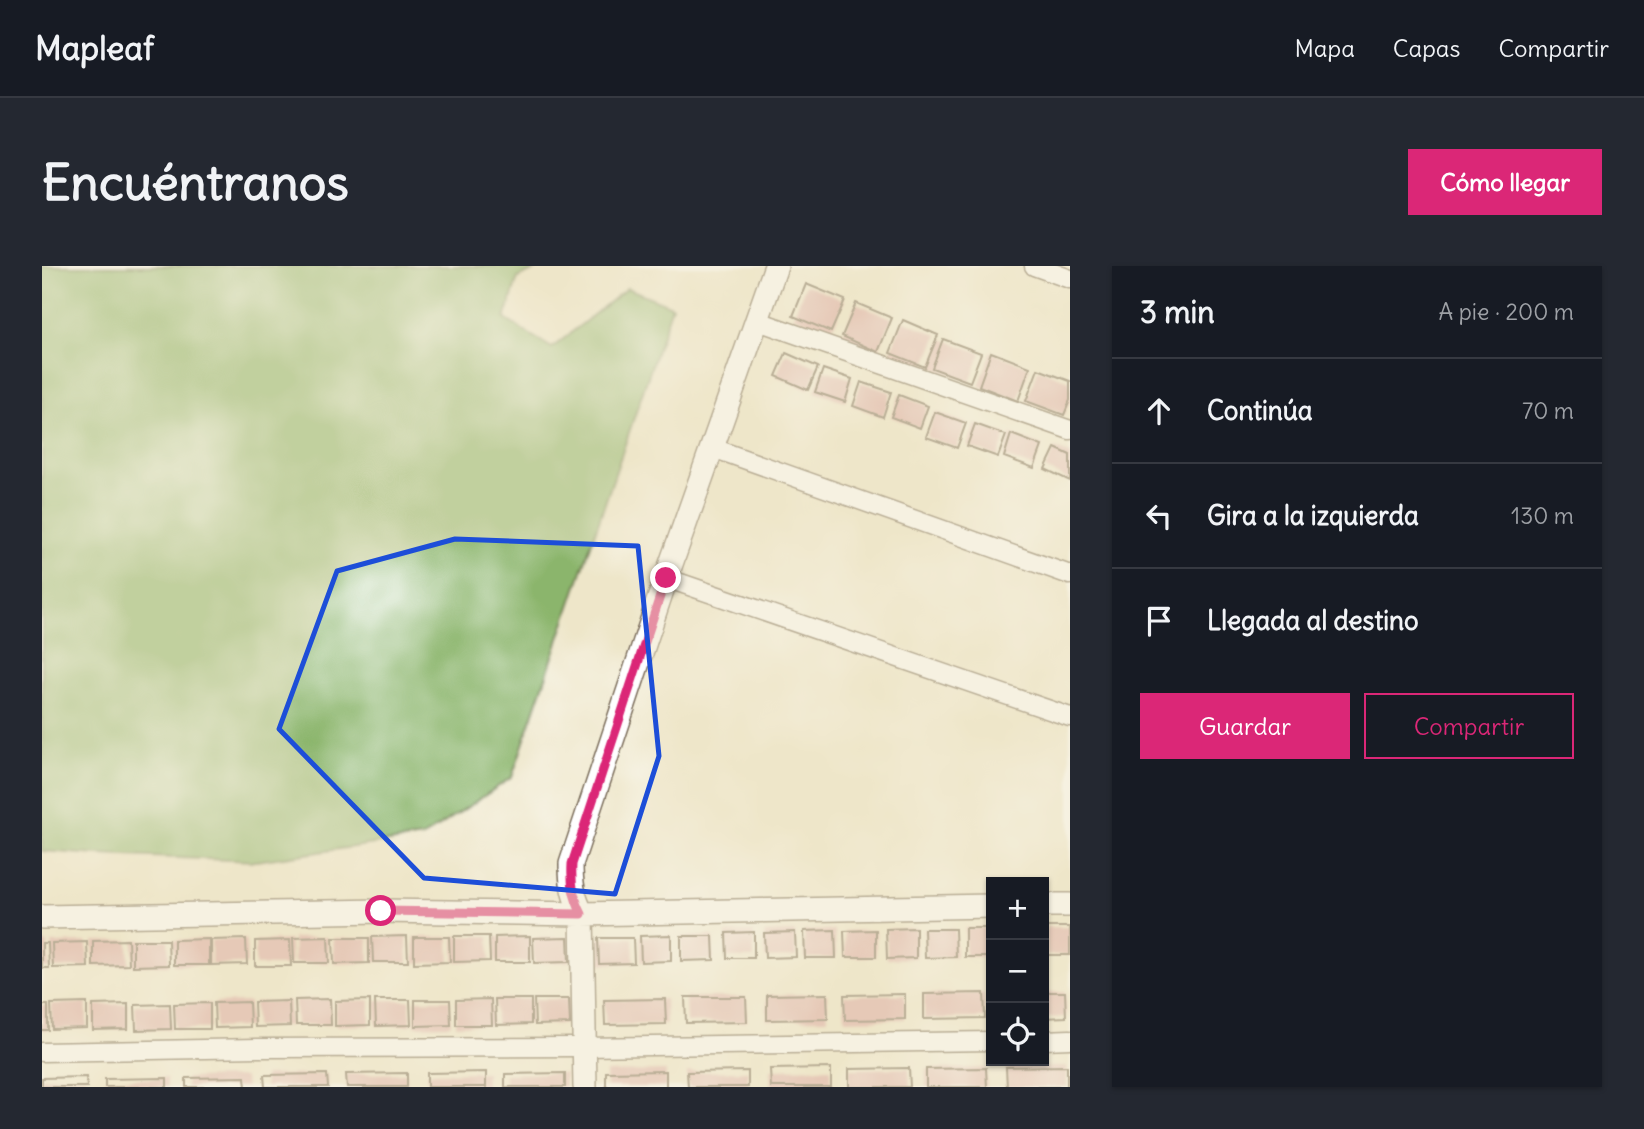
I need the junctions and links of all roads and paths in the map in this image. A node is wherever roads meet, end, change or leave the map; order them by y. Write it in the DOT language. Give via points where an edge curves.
graph roads {
  1 [pos="776,266"];
  2 [pos="1034,266"];
  3 [pos="1070,279"];
  4 [pos="758,321"];
  5 [pos="1070,430"];
  6 [pos="713,447"];
  7 [pos="1070,575"];
  8 [pos="666,578"];
  9 [pos="1070,717"];
  10 [pos="1049,905"];
  11 [pos="1070,905"];
  12 [pos="986,906"];
  13 [pos="582,914"];
  14 [pos="42,916"];
  15 [pos="1070,1039"];
  16 [pos="1049,1040"];
  17 [pos="986,1041"];
  18 [pos="584,1047"];
  19 [pos="42,1052"];
  20 [pos="584,1087"];
  1 -- 4 [label="street"];
  2 -- 3 [label="street"];
  4 -- 5 [label="street"];
  4 -- 6 [label="street"];
  6 -- 7 [label="street"];
  6 -- 8 [label="street"];
  8 -- 9 [label="street"];
  8 -- 13 [label="street" via="572,864 573,897"];
  10 -- 11 [label="street"];
  12 -- 13 [label="street"];
  13 -- 14 [label="street" via="381,911"];
  13 -- 18 [label="street"];
  15 -- 16 [label="street"];
  17 -- 18 [label="street"];
  18 -- 19 [label="street"];
  18 -- 20 [label="street"];
}
